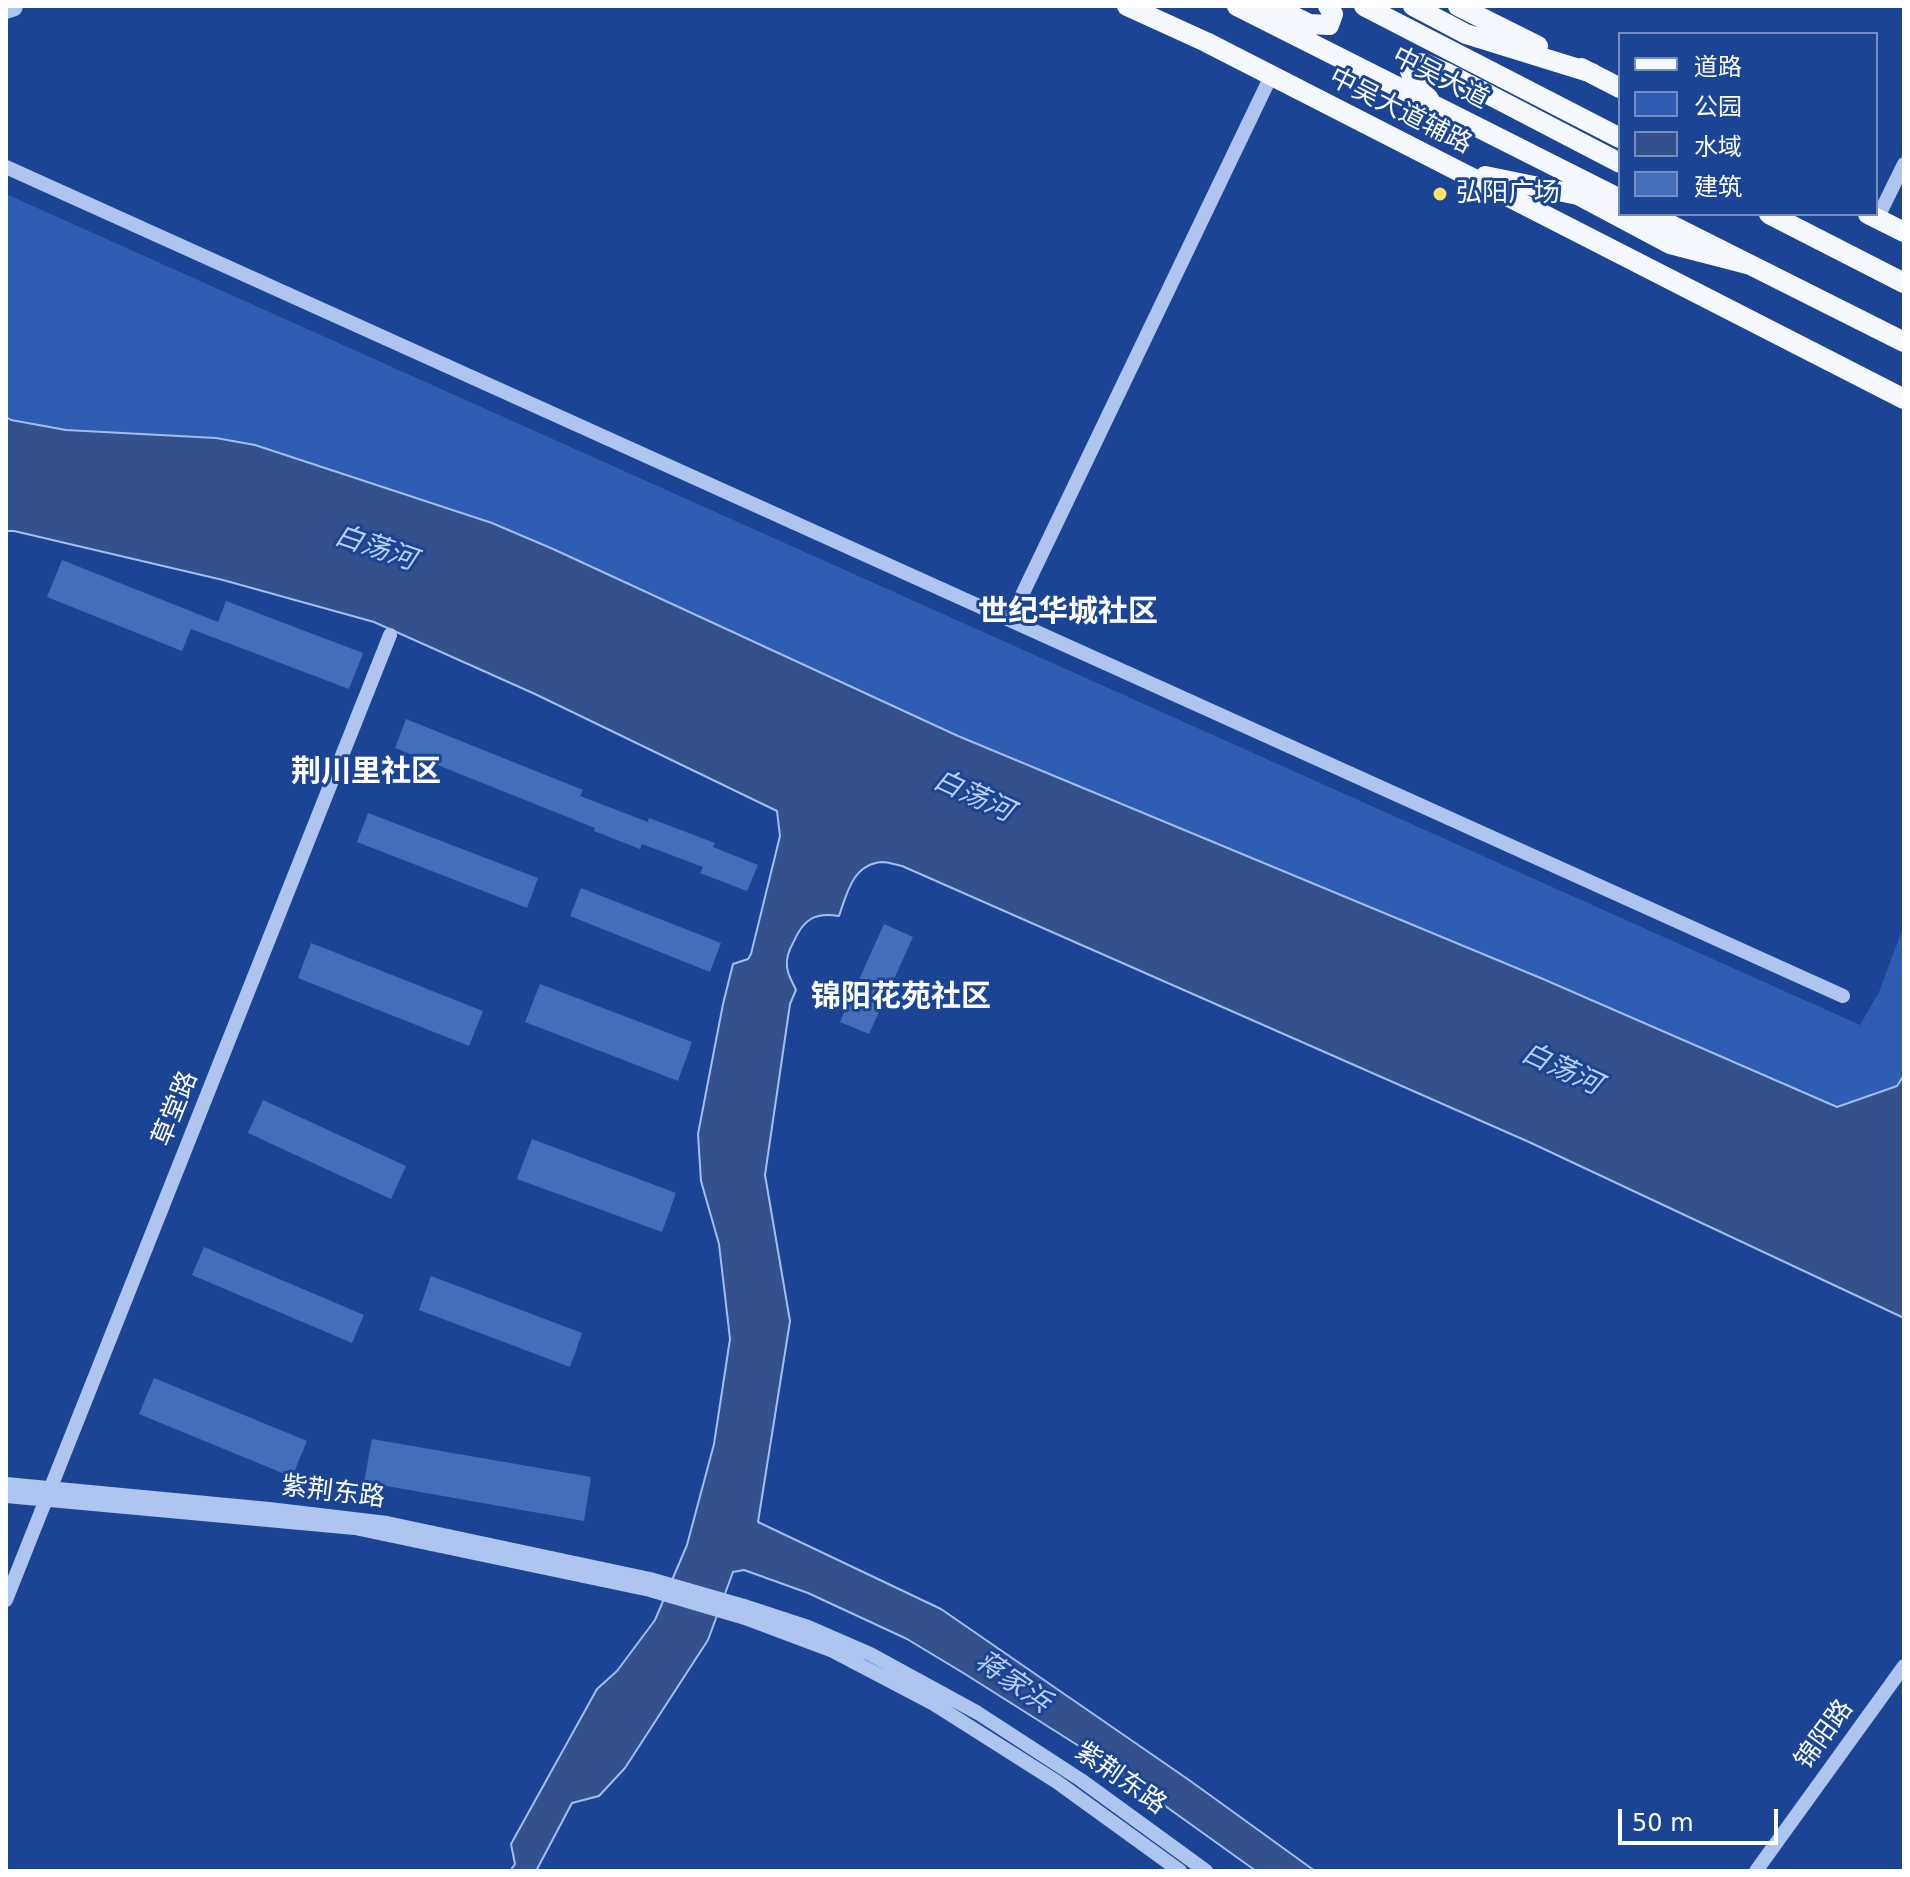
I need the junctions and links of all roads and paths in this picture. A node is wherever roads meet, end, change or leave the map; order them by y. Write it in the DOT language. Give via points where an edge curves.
graph roads {
  1 [pos="16,6"];
  2 [pos="1127,6"];
  3 [pos="1141,6"];
  4 [pos="1237,6"];
  5 [pos="1273,6"];
  6 [pos="1328,6"];
  7 [pos="1364,6"];
  8 [pos="1413,6"];
  9 [pos="1458,6"];
  10 [pos="6,12"];
  11 [pos="1206,42"];
  12 [pos="1592,73"];
  13 [pos="1271,76"];
  14 [pos="1618,87"];
  15 [pos="1435,106"];
  16 [pos="1618,137"];
  17 [pos="1618,162"];
  18 [pos="1904,164"];
  19 [pos="6,167"];
  20 [pos="1457,170"];
  21 [pos="1618,198"];
  22 [pos="1878,208"];
  23 [pos="1653,216"];
  24 [pos="1773,216"];
  25 [pos="1873,216"];
  26 [pos="1904,232"];
  27 [pos="1751,265"];
  28 [pos="1904,283"];
  29 [pos="1904,342"];
  30 [pos="1904,399"];
  31 [pos="1010,620"];
  32 [pos="390,635"];
  33 [pos="1843,996"];
  34 [pos="6,1484"];
  35 [pos="48,1495"];
  36 [pos="6,1496"];
  37 [pos="6,1600"];
  38 [pos="744,1612"];
  39 [pos="1904,1666"];
  40 [pos="1180,1871"];
  41 [pos="1206,1871"];
  42 [pos="1756,1871"];
  1 -- 10 [label="street"];
  2 -- 11 [label="main road, 中吴大道辅路"];
  3 -- 11 [label="main road"];
  4 -- 15 [label="main road, 中吴大道"];
  5 -- 6 [label="main road" via="1309,24 1329,25 1333,14"];
  7 -- 16 [label="main road, 中吴大道"];
  8 -- 12 [label="main road" via="1466,34"];
  9 -- 12 [label="main road"];
  11 -- 13 [label="main road, 中吴大道辅路"];
  12 -- 14 [label="main road"];
  13 -- 20 [label="main road, 中吴大道辅路"];
  13 -- 31 [label="street"];
  15 -- 17 [label="main road" via="1415,83 1410,71 1417,63 1449,74"];
  15 -- 21 [label="main road, 中吴大道"];
  18 -- 22 [label="street"];
  19 -- 31 [label="street"];
  20 -- 27 [label="main road" via="1578,195 1670,244"];
  20 -- 30 [label="main road, 中吴大道辅路"];
  23 -- 27 [label="main road"];
  24 -- 28 [label="main road"];
  25 -- 26 [label="main road"];
  27 -- 29 [label="main road"];
  31 -- 33 [label="street"];
  32 -- 35 [label="street, 草堂路"];
  34 -- 35 [label="street, 紫荆东路"];
  35 -- 36 [label="street, 紫荆东路"];
  35 -- 37 [label="street, 草堂路"];
  35 -- 38 [label="street, 紫荆东路" via="355,1528 650,1585"];
  38 -- 40 [label="street, 紫荆东路" via="934,1704 1057,1782"];
  38 -- 41 [label="street, 紫荆东路" via="808,1627 978,1713"];
  39 -- 42 [label="street, 锦阳路"];
}
